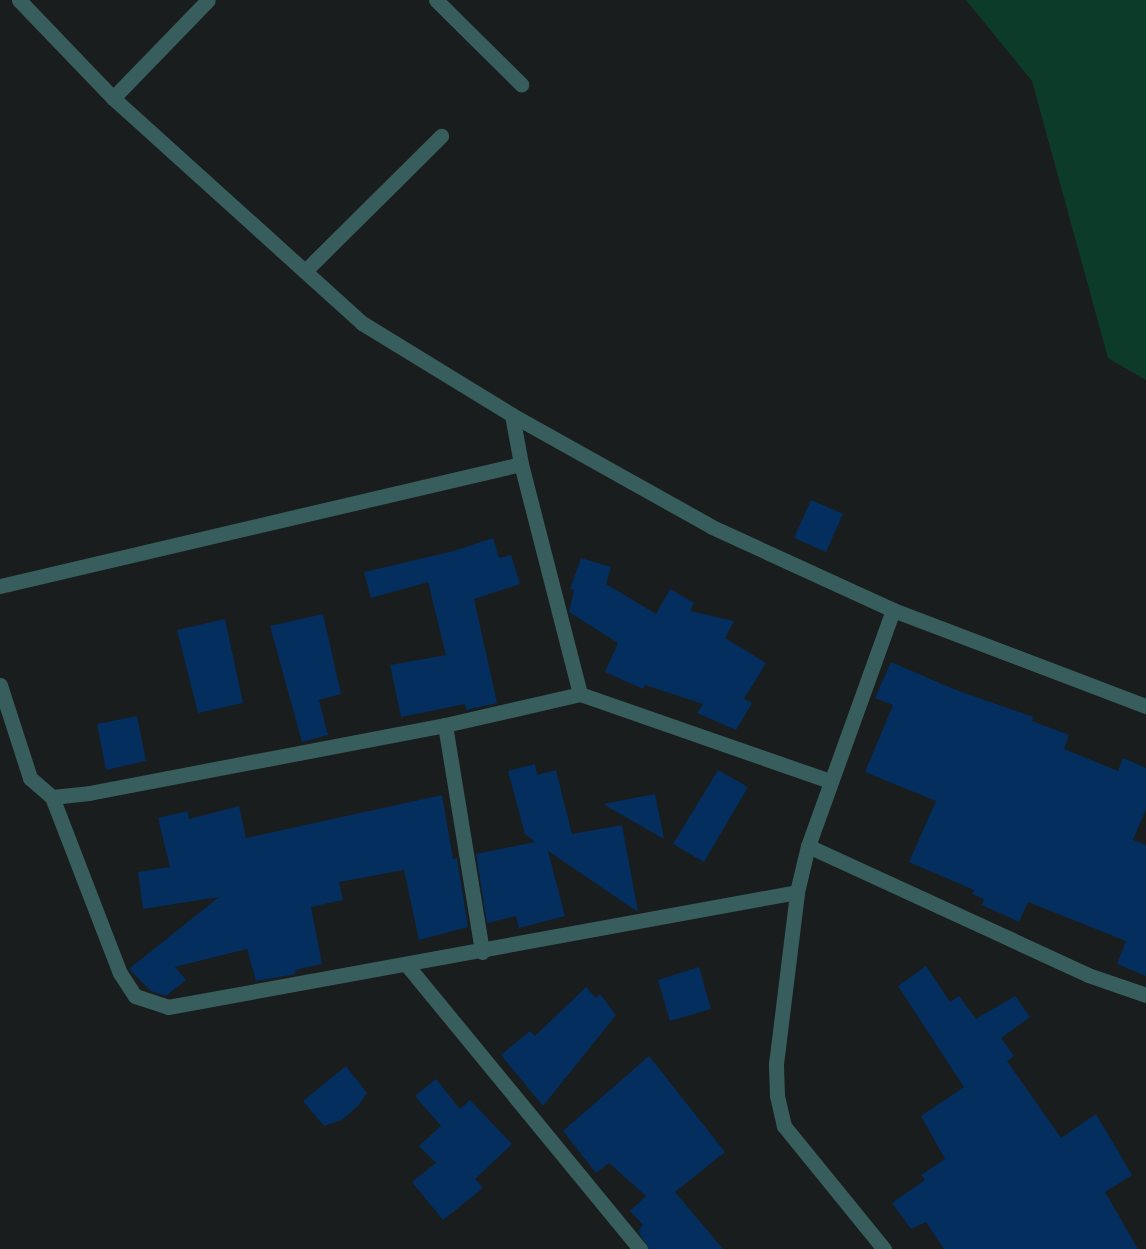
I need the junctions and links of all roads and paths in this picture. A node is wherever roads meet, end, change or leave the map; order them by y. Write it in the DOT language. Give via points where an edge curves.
graph roads {
  1 [pos="20,0"];
  2 [pos="208,0"];
  3 [pos="436,0"];
  4 [pos="521,84"];
  5 [pos="113,98"];
  6 [pos="441,136"];
  7 [pos="305,271"];
  8 [pos="512,415"];
  9 [pos="521,464"];
  10 [pos="0,586"];
  11 [pos="893,610"];
  12 [pos="0,685"];
  13 [pos="580,694"];
  14 [pos="1146,706"];
  15 [pos="445,725"];
  16 [pos="830,781"];
  17 [pos="52,797"];
  18 [pos="808,846"];
  19 [pos="796,892"];
  20 [pos="482,952"];
  21 [pos="406,964"];
  22 [pos="1146,995"];
  23 [pos="640,1249"];
  24 [pos="884,1249"];
  1 -- 5 [label="street"];
  2 -- 5 [label="street"];
  3 -- 4 [label="street"];
  5 -- 7 [label="street"];
  6 -- 7 [label="street"];
  7 -- 8 [label="street" via="362,323"];
  8 -- 9 [label="street"];
  8 -- 11 [label="street" via="712,527"];
  9 -- 10 [label="street"];
  9 -- 13 [label="street"];
  11 -- 14 [label="street"];
  11 -- 16 [label="street"];
  12 -- 17 [label="street" via="30,778"];
  13 -- 15 [label="street"];
  13 -- 16 [label="street"];
  15 -- 17 [label="street" via="89,793"];
  15 -- 20 [label="street"];
  16 -- 18 [label="street"];
  17 -- 21 [label="street" via="120,973 136,996 168,1007"];
  18 -- 19 [label="street"];
  18 -- 22 [label="street" via="1088,975"];
  19 -- 20 [label="street"];
  19 -- 24 [label="street" via="776,1064 784,1126"];
  20 -- 21 [label="street"];
  21 -- 23 [label="street"];
}
